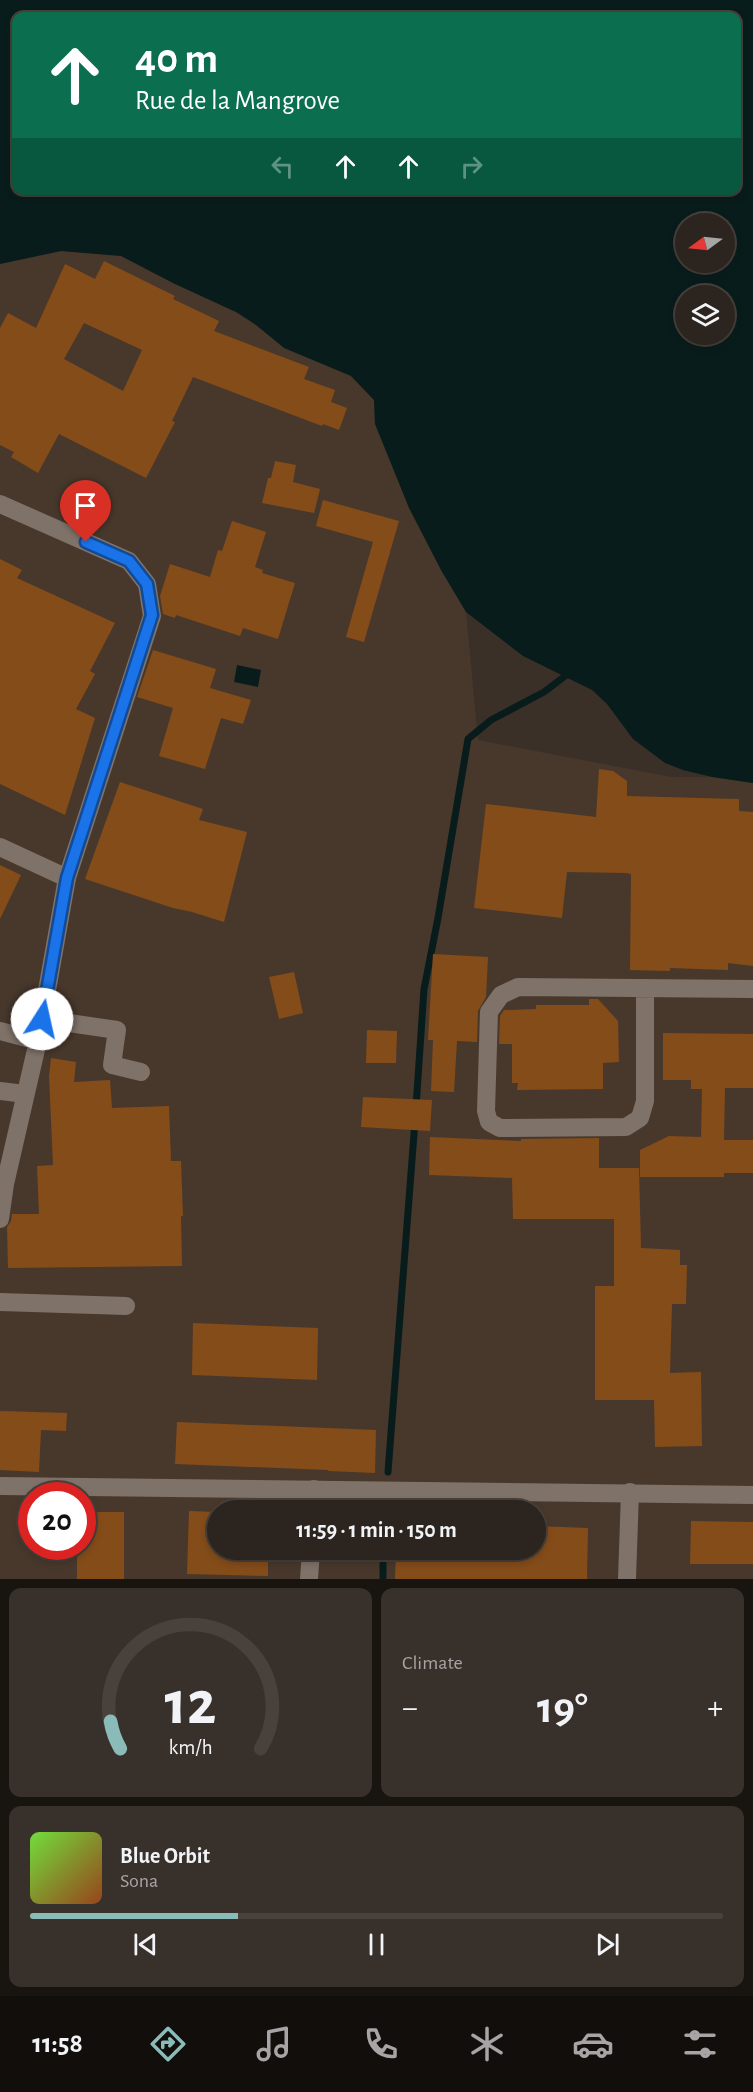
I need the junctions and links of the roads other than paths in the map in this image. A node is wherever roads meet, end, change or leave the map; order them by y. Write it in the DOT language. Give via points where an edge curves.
graph roads {
  1 [pos="0,504"];
  2 [pos="0,847"];
  3 [pos="67,878"];
  4 [pos="645,988"];
  5 [pos="753,989"];
  6 [pos="42,1019"];
  7 [pos="0,1031"];
  8 [pos="38,1041"];
  9 [pos="141,1072"];
  10 [pos="0,1091"];
  11 [pos="25,1094"];
  12 [pos="3,1184"];
  13 [pos="0,1220"];
  14 [pos="0,1302"];
  15 [pos="126,1306"];
  16 [pos="0,1486"];
  17 [pos="314,1489"];
  18 [pos="630,1492"];
  19 [pos="753,1495"];
  20 [pos="313,1500"];
  21 [pos="310,1560"];
  22 [pos="309,1579"];
  23 [pos="627,1579"];
  1 -- 3 [label="street" via="129,561 147,584 152,615"];
  2 -- 3 [label="street"];
  3 -- 6 [label="street"];
  4 -- 4 [label="street" via="645,1101 640,1118 626,1127 501,1128 489,1122 489,1012 501,995 518,987"];
  4 -- 5 [label="street"];
  6 -- 8 [label="street"];
  6 -- 9 [label="street" via="117,1030 112,1065"];
  7 -- 8 [label="street"];
  8 -- 11 [label="street"];
  10 -- 11 [label="street"];
  11 -- 12 [label="street"];
  12 -- 13 [label="street"];
  14 -- 15 [label="street"];
  16 -- 17 [label="street"];
  17 -- 18 [label="street"];
  17 -- 20 [label="street"];
  18 -- 19 [label="street"];
  18 -- 23 [label="street"];
  21 -- 22 [label="street"];
}
